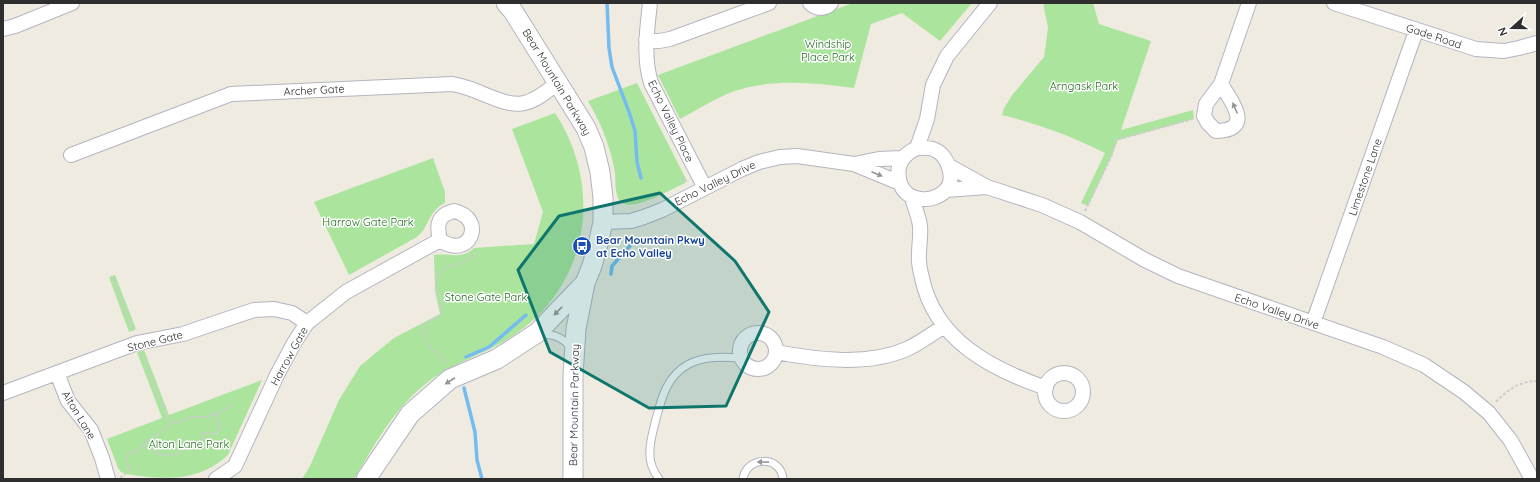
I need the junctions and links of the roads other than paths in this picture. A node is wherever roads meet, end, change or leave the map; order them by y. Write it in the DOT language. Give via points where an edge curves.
graph roads {
  1 [pos="72,3"];
  2 [pos="506,3"];
  3 [pos="650,3"];
  4 [pos="769,3"];
  5 [pos="810,3"];
  6 [pos="831,3"];
  7 [pos="990,3"];
  8 [pos="1249,3"];
  9 [pos="1334,3"];
  10 [pos="3,29"];
  11 [pos="1416,30"];
  12 [pos="646,40"];
  13 [pos="1537,42"];
  14 [pos="558,82"];
  15 [pos="1221,84"];
  16 [pos="927,119"];
  17 [pos="917,148"];
  18 [pos="936,150"];
  19 [pos="71,155"];
  20 [pos="902,158"];
  21 [pos="854,164"];
  22 [pos="949,166"];
  23 [pos="900,183"];
  24 [pos="987,187"];
  25 [pos="705,188"];
  26 [pos="946,190"];
  27 [pos="912,197"];
  28 [pos="932,199"];
  29 [pos="603,222"];
  30 [pos="920,226"];
  31 [pos="440,240"];
  32 [pos="585,283"];
  33 [pos="307,323"];
  34 [pos="1314,323"];
  35 [pos="944,326"];
  36 [pos="537,333"];
  37 [pos="776,352"];
  38 [pos="574,353"];
  39 [pos="741,358"];
  40 [pos="57,373"];
  41 [pos="1046,388"];
  42 [pos="3,393"];
  43 [pos="114,479"];
  44 [pos="216,479"];
  45 [pos="366,479"];
  46 [pos="573,479"];
  47 [pos="659,479"];
  48 [pos="743,479"];
  49 [pos="783,479"];
  50 [pos="1532,479"];
  1 -- 10 [label="street"];
  2 -- 14 [label="street, Bear Mountain Parkway"];
  3 -- 12 [label="street, Echo Valley Place"];
  4 -- 12 [label="street" via="670,39"];
  5 -- 6 [label="street" via="818,8 824,8"];
  7 -- 16 [label="street" via="947,56 933,85"];
  8 -- 15 [label="street"];
  9 -- 11 [label="street, Gade Road"];
  11 -- 13 [label="street, Gade Road" via="1490,51 1519,48"];
  11 -- 34 [label="street, Limestone Lane"];
  12 -- 25 [label="street, Echo Valley Place" via="651,83"];
  14 -- 19 [label="street, Archer Gate" via="537,98 521,104 504,103 452,84 231,94"];
  14 -- 29 [label="street, Bear Mountain Parkway" via="586,128 594,147 600,172"];
  16 -- 17 [label="street"];
  16 -- 18 [label="street"];
  17 -- 18 [label="street"];
  17 -- 20 [label="street"];
  18 -- 22 [label="street"];
  20 -- 21 [label="street, Echo Valley Drive"];
  20 -- 23 [label="street" via="898,171"];
  21 -- 23 [label="street, Echo Valley Drive, one-way"];
  21 -- 25 [label="street, Echo Valley Drive" via="797,156 780,157 742,169"];
  22 -- 24 [label="street, Echo Valley Drive"];
  22 -- 26 [label="street" via="950,178"];
  23 -- 27 [label="street"];
  24 -- 26 [label="street, Echo Valley Drive"];
  24 -- 34 [label="street, Echo Valley Drive" via="1080,222 1178,276"];
  25 -- 29 [label="street, Echo Valley Drive" via="644,217 631,221"];
  26 -- 28 [label="street"];
  27 -- 28 [label="street"];
  27 -- 30 [label="street"];
  28 -- 30 [label="street"];
  29 -- 32 [label="street, Bear Mountain Parkway"];
  30 -- 35 [label="street" via="918,256 922,279 930,301"];
  31 -- 31 [label="street" via="437,231 442,217 454,211 468,217 472,223 472,230 466,243 452,246"];
  31 -- 33 [label="street, Harrow Gate" via="346,292"];
  32 -- 36 [label="street, Bear Mountain Parkway, one-way"];
  32 -- 38 [label="street, Bear Mountain Parkway"];
  33 -- 40 [label="street, Stone Gate" via="292,312 274,309 254,310 183,334 137,343"];
  33 -- 44 [label="street, Harrow Gate" via="294,343 235,466"];
  34 -- 50 [label="street, Echo Valley Drive" via="1383,347 1424,365 1464,392 1489,413 1511,441"];
  35 -- 37 [label="street" via="907,349 867,359 847,360"];
  35 -- 41 [label="street" via="975,356"];
  36 -- 38 [label="lane" via="559,336 567,342"];
  36 -- 45 [label="street, Bear Mountain Parkway, one-way" via="497,359 450,380 410,414"];
  37 -- 39 [label="street" via="770,365 764,368 750,368"];
  37 -- 39 [label="street" via="772,339 759,332 745,337 739,351"];
  38 -- 46 [label="street, Bear Mountain Parkway"];
  39 -- 47 [label="lane" via="698,360 678,371 665,388 653,429 650,451 651,463"];
  40 -- 42 [label="street, Stone Gate"];
  40 -- 43 [label="street, Alton Lane" via="68,401 91,430"];
  49 -- 48 [label="lane, one-way" via="779,468 764,461 755,462 748,467"];
}
